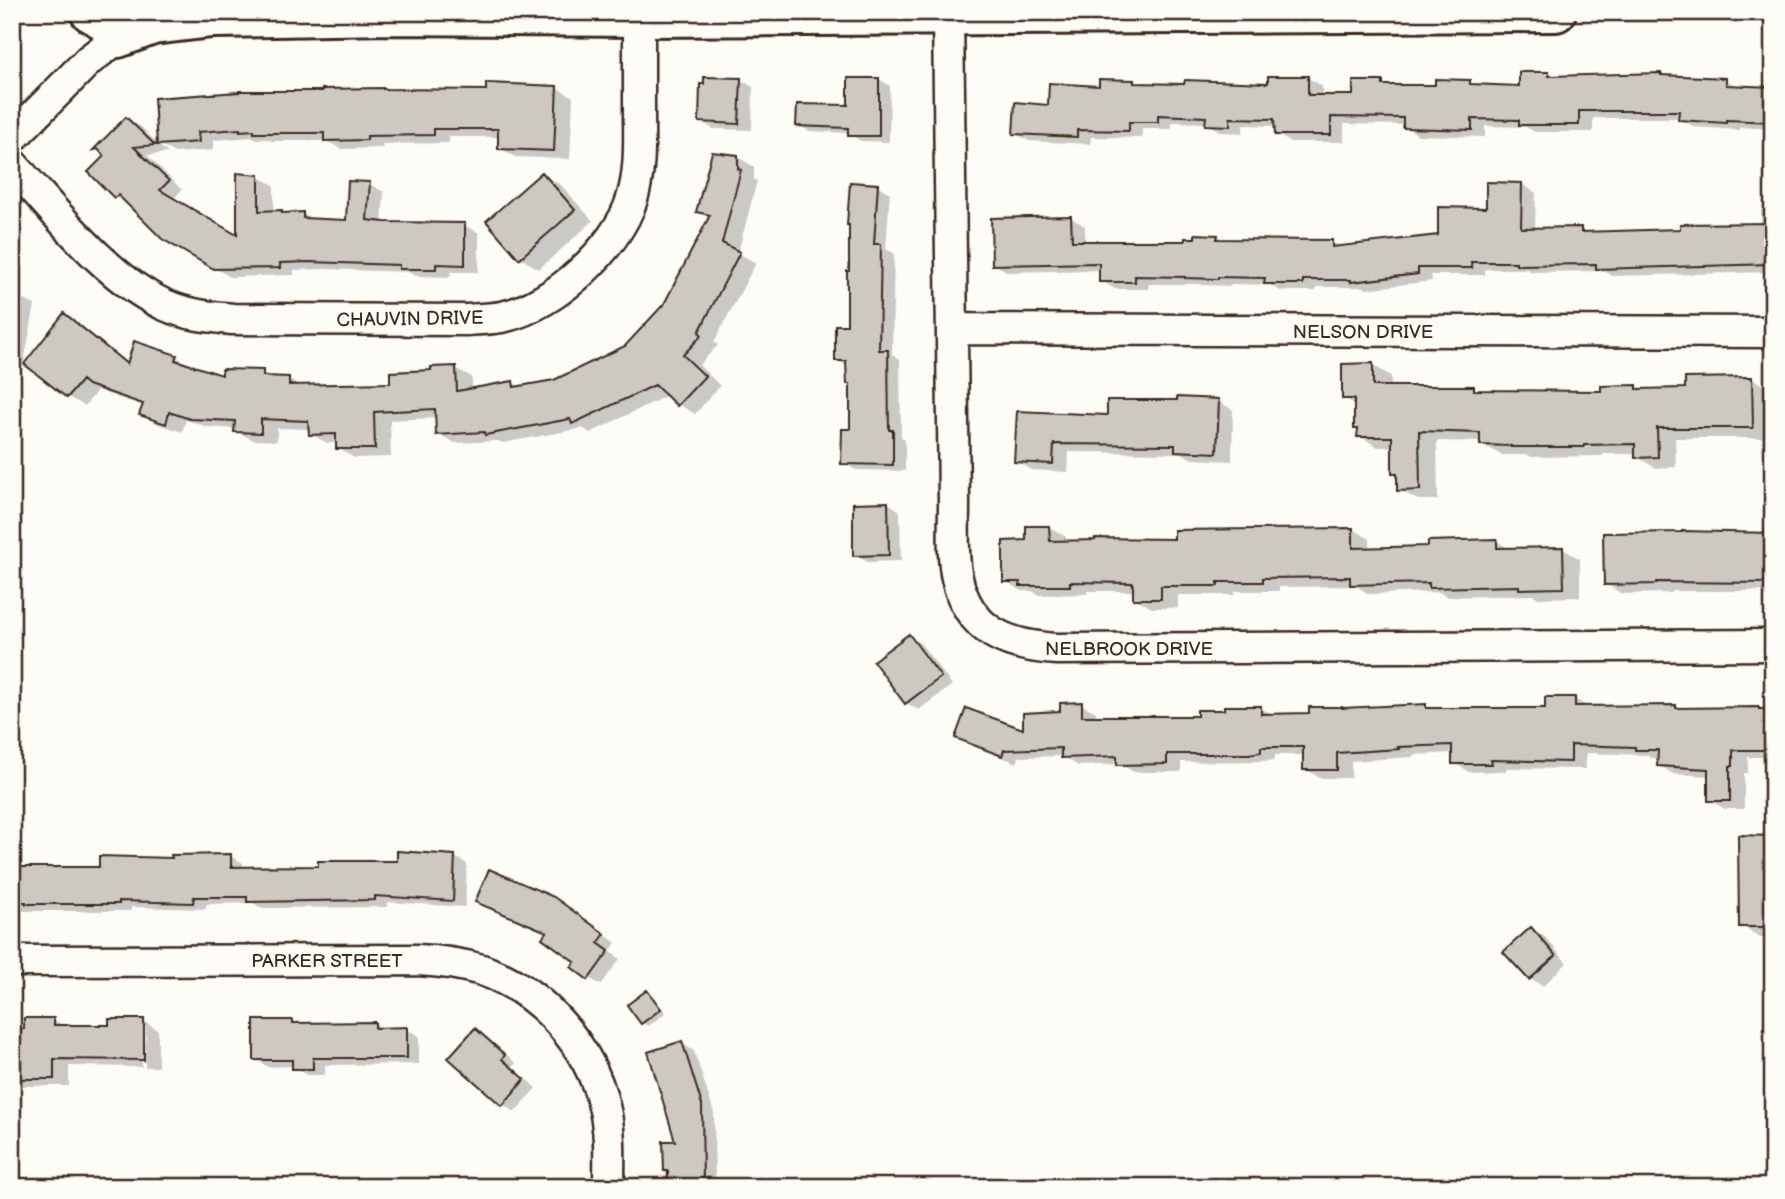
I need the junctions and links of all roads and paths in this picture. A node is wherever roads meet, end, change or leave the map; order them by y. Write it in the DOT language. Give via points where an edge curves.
graph roads {
  1 [pos="90,12"];
  2 [pos="1556,12"];
  3 [pos="390,14"];
  4 [pos="797,14"];
  5 [pos="948,15"];
  6 [pos="639,17"];
  7 [pos="118,38"];
  8 [pos="12,138"];
  9 [pos="12,164"];
  10 [pos="952,329"];
  11 [pos="1773,332"];
  12 [pos="1773,645"];
  13 [pos="12,961"];
  14 [pos="610,1187"];
  1 -- 7 [label="street" via="105,21"];
  2 -- 5 [label="street"];
  3 -- 6 [label="street"];
  3 -- 7 [label="street" via="212,18 153,25"];
  4 -- 5 [label="street"];
  4 -- 6 [label="street"];
  5 -- 10 [label="street, NELBROOK DRIVE"];
  6 -- 9 [label="street, CHAUVIN DRIVE" via="639,149 631,201 620,224 586,268 552,295 506,316 468,320 200,317 165,306 100,260"];
  7 -- 8 [label="street" via="89,60"];
  10 -- 11 [label="street, NELSON DRIVE"];
  10 -- 12 [label="street, NELBROOK DRIVE" via="956,575 962,598 979,621 1011,642 1057,649"];
  13 -- 14 [label="street, PARKER STREET" via="418,960 447,961 483,971 531,997 572,1038 604,1106"];
}
